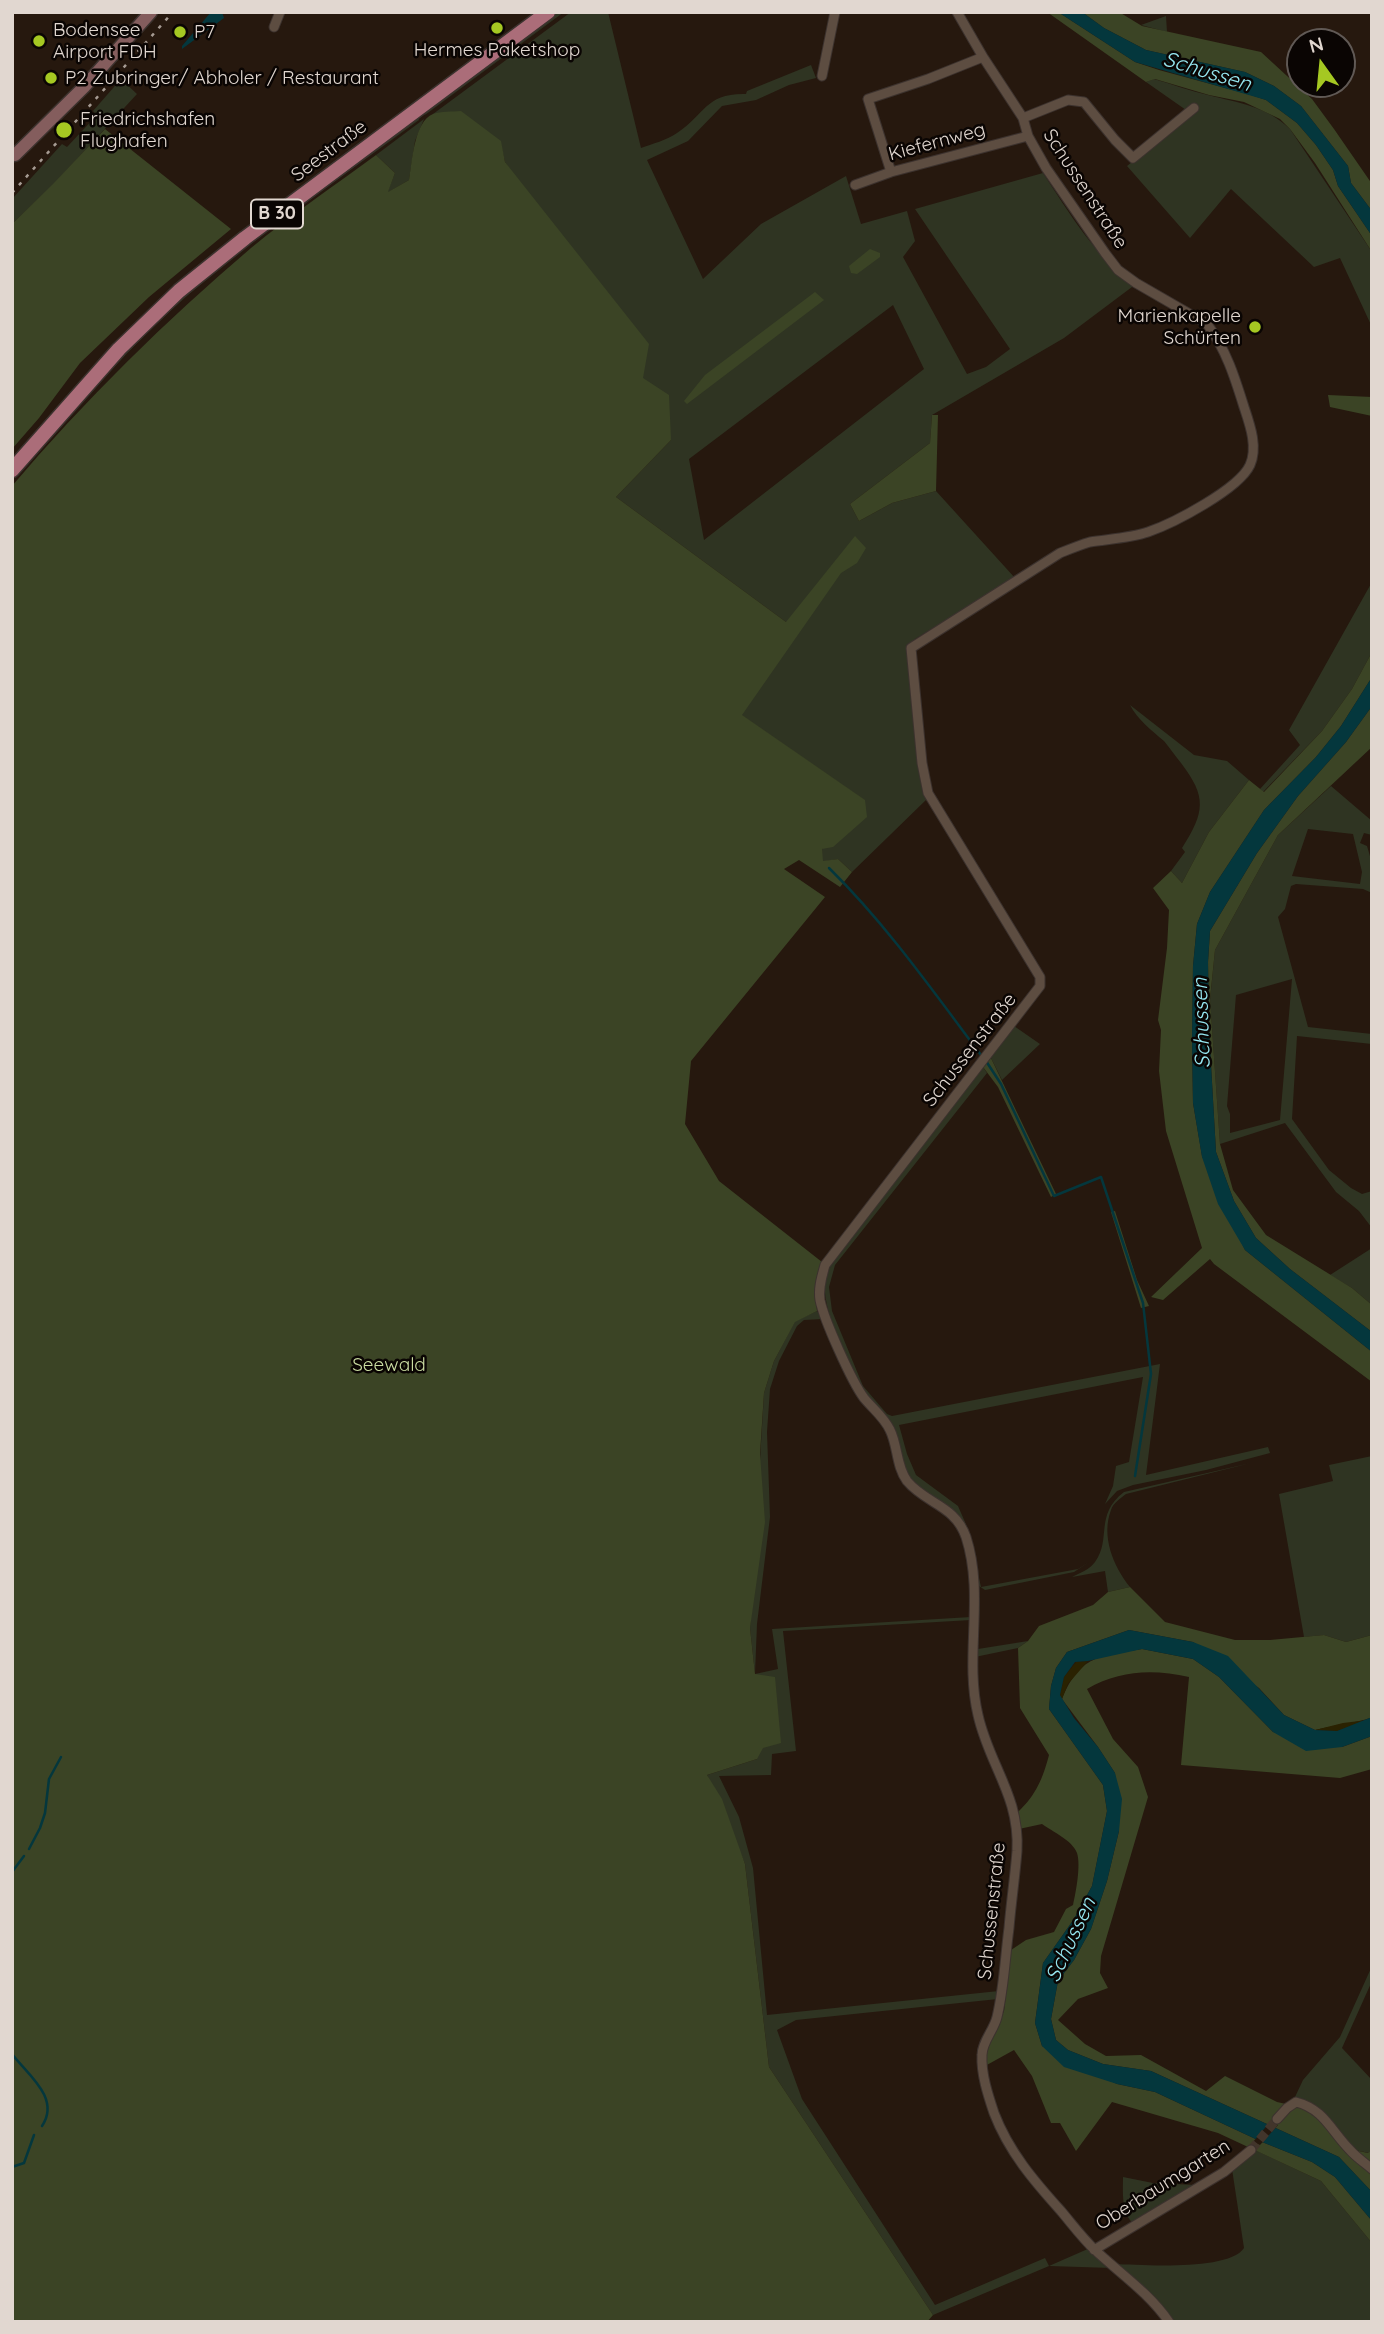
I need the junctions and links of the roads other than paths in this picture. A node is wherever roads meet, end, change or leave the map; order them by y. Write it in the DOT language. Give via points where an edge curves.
graph roads {
  1 [pos="151,12"];
  2 [pos="280,12"];
  3 [pos="548,12"];
  4 [pos="835,12"];
  5 [pos="957,12"];
  6 [pos="274,27"];
  7 [pos="982,57"];
  8 [pos="822,76"];
  9 [pos="1194,108"];
  10 [pos="1023,118"];
  11 [pos="1028,136"];
  12 [pos="13,156"];
  13 [pos="891,173"];
  14 [pos="855,185"];
  15 [pos="12,470"];
  16 [pos="1277,2119"];
  17 [pos="1251,2150"];
  18 [pos="1372,2169"];
  19 [pos="1094,2250"];
  20 [pos="1169,2322"];
  1 -- 12 [label="street"];
  2 -- 6 [label="street"];
  3 -- 15 [label="main road, Seestraße / B 30" via="204,271 119,349"];
  4 -- 8 [label="street"];
  5 -- 7 [label="street, Schussenstraße"];
  7 -- 10 [label="street, Schussenstraße"];
  7 -- 13 [label="street" via="868,99"];
  9 -- 10 [label="street" via="1133,158 1084,102 1068,100"];
  10 -- 11 [label="street, Schussenstraße"];
  11 -- 13 [label="street, Kiefernweg"];
  11 -- 19 [label="street, Schussenstraße" via="1118,270 1207,324 1215,334 1252,430 1251,464 1240,480 1221,494 1147,533 1086,543 1060,553 911,648 928,793 1040,977 1040,986 825,1265 820,1299 854,1381 892,1433 908,1482 953,1514 966,1539 976,1594 973,1684 977,1713 1010,1797 1017,1829 1003,1981 982,2063 994,2113 1009,2147"];
  13 -- 14 [label="street, Kiefernweg"];
  16 -- 18 [label="street" via="1296,2102 1307,2105"];
  17 -- 19 [label="street, Oberbaumgarten" via="1224,2172"];
  19 -- 20 [label="street"];
}
